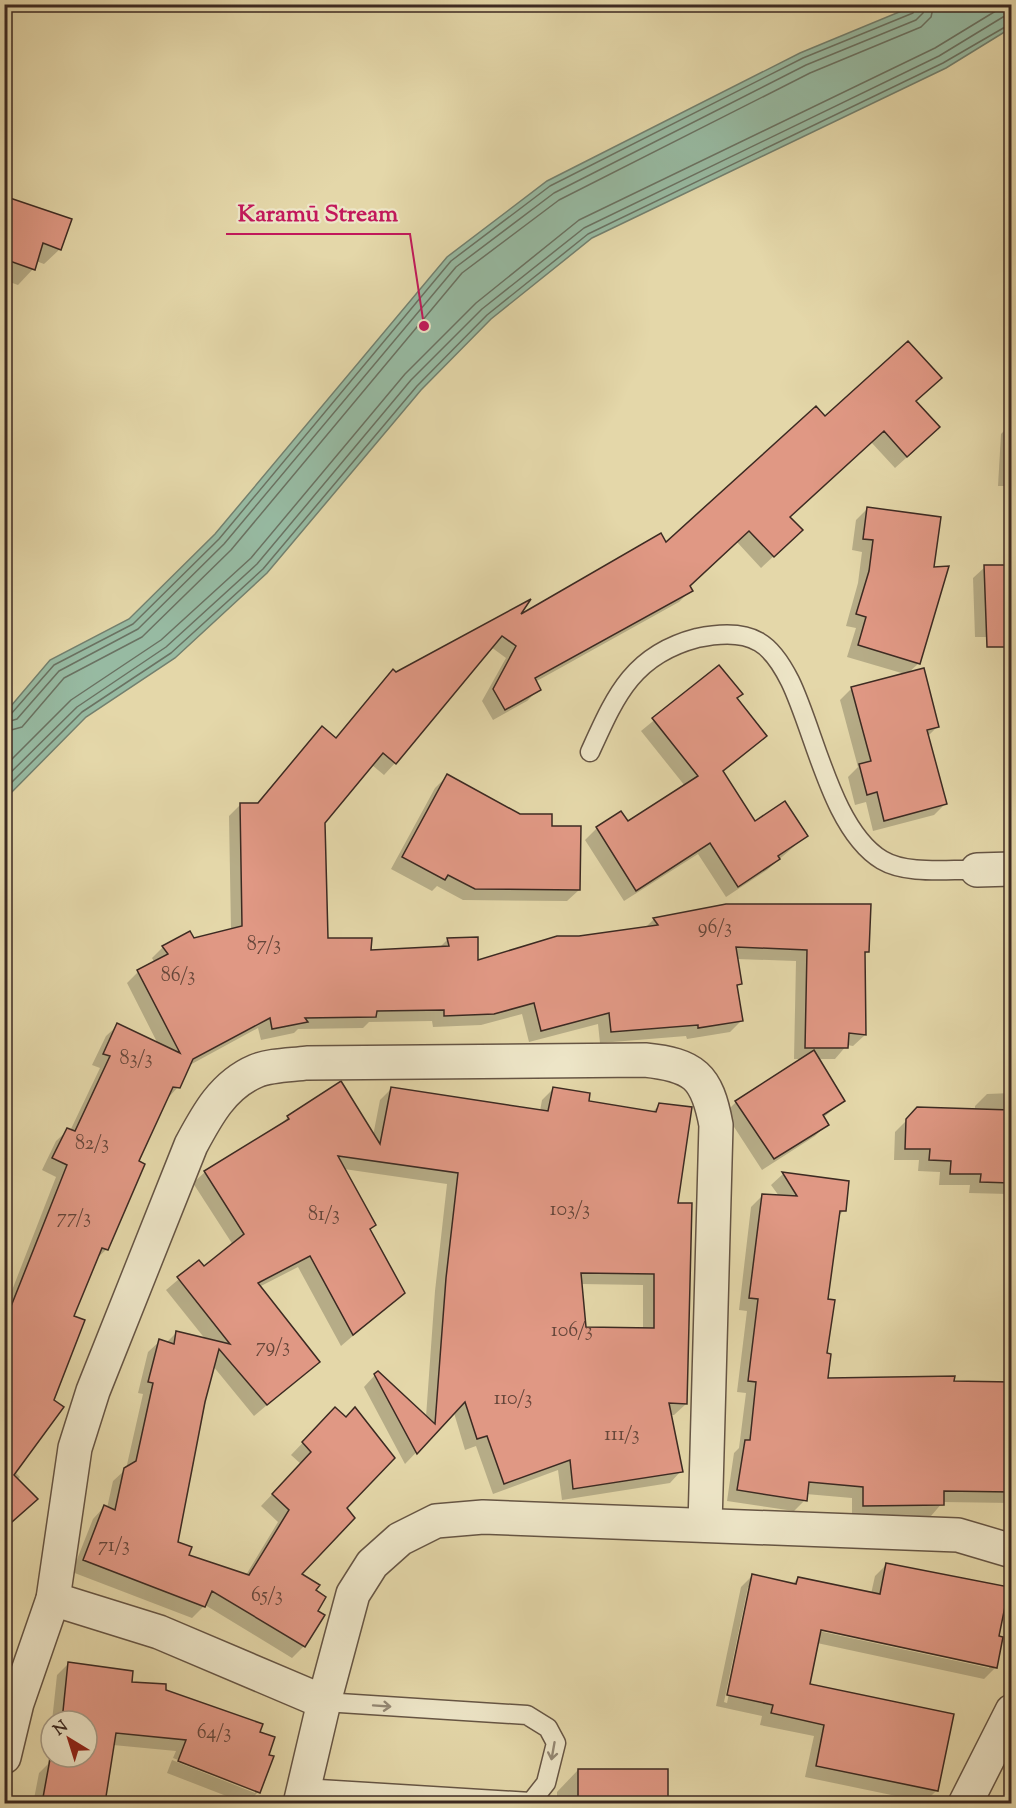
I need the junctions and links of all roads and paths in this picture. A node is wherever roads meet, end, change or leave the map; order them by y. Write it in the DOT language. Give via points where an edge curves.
graph roads {
  1 [pos="590,752"];
  2 [pos="1011,869"];
  3 [pos="977,870"];
  4 [pos="705,1525"];
  5 [pos="1011,1551"];
  6 [pos="53,1599"];
  7 [pos="324,1702"];
  8 [pos="1011,1711"];
  9 [pos="4,1757"];
  10 [pos="302,1796"];
  11 [pos="965,1803"];
  1 -- 3 [label="lane" via="626,681 650,660 688,641 716,634 760,642 781,663 844,819 863,843 883,861 910,868"];
  2 -- 3 [label="street"];
  4 -- 5 [label="street" via="958,1535"];
  4 -- 6 [label="street" via="716,1125 710,1095 697,1076 673,1063 645,1060 307,1063 256,1071 228,1089 207,1114 191,1144 75,1448"];
  4 -- 7 [label="street" via="483,1517 436,1521 400,1539 372,1564 353,1594"];
  6 -- 7 [label="street" via="159,1632"];
  6 -- 9 [label="street" via="17,1703"];
  7 -- 10 [label="street"];
  7 -- 10 [label="lane, one-way" via="527,1715 548,1728 556,1743 546,1783 531,1802"];
  8 -- 11 [label="street"];
}
